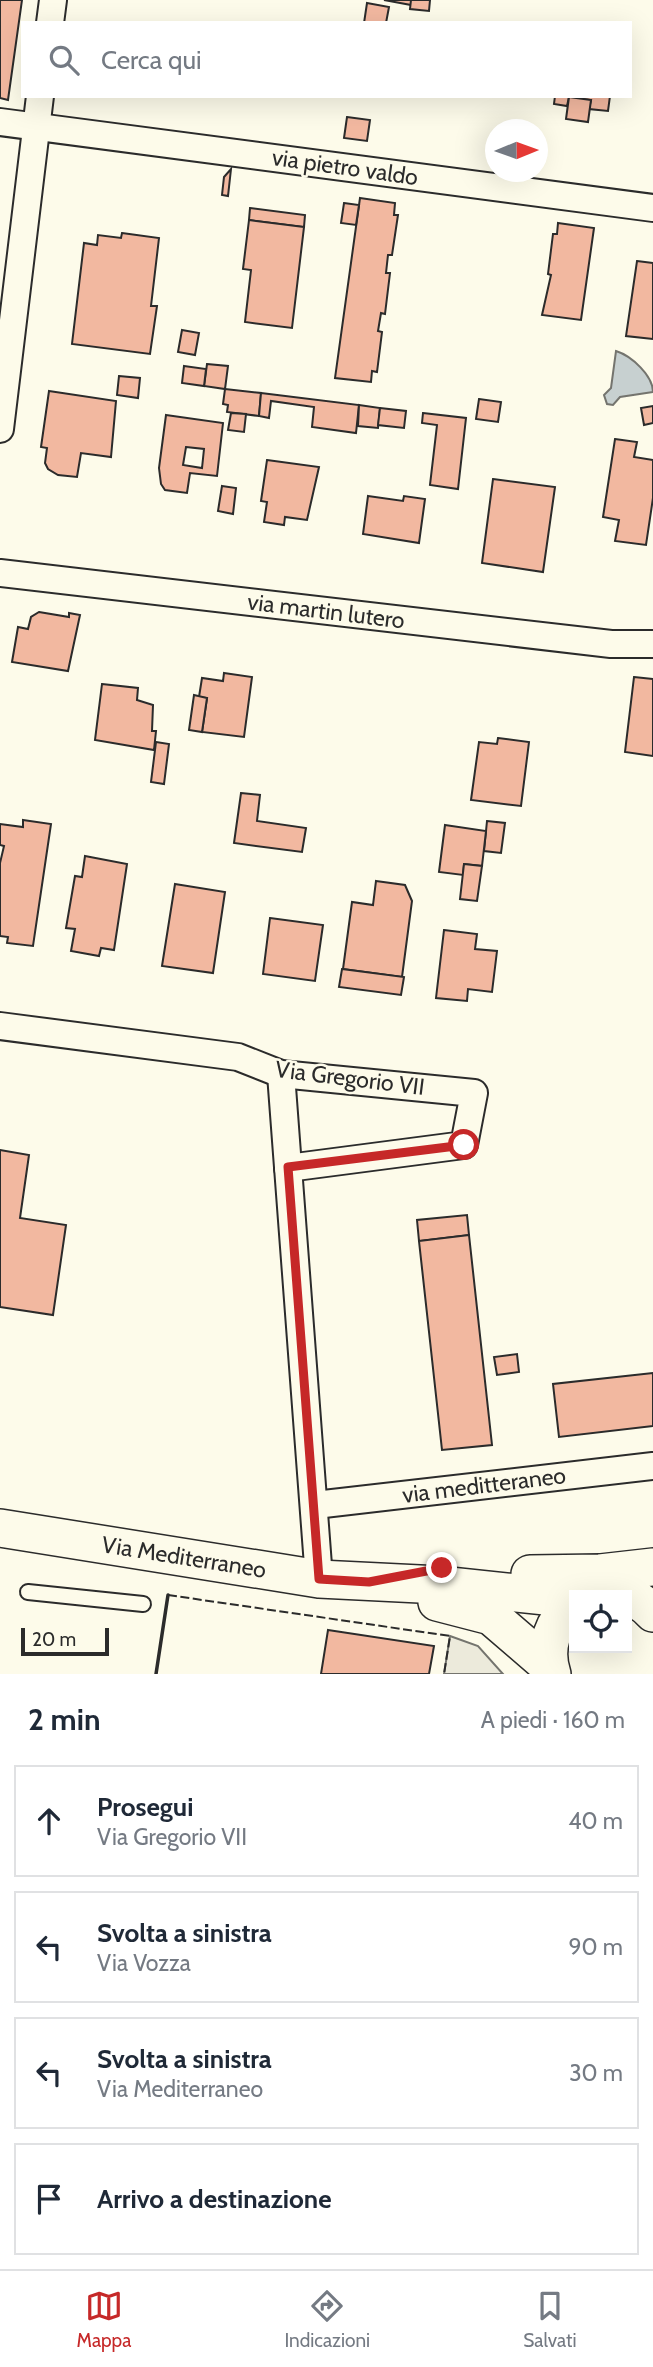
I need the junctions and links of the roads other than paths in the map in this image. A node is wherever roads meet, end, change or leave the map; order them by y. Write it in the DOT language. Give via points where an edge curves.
graph roads {
  1 [pos="52,0"];
  2 [pos="50,21"];
  3 [pos="40,98"];
  4 [pos="0,122"];
  5 [pos="37,125"];
  6 [pos="653,208"];
  7 [pos="0,429"];
  8 [pos="0,573"];
  9 [pos="653,644"];
  10 [pos="0,1026"];
  11 [pos="282,1074"];
  12 [pos="288,1167"];
  13 [pos="653,1466"];
  14 [pos="315,1505"];
  15 [pos="0,1528"];
  16 [pos="653,1567"];
  17 [pos="319,1579"];
  18 [pos="369,1582"];
  19 [pos="28,1592"];
  20 [pos="569,1600"];
  21 [pos="143,1604"];
  22 [pos="569,1606"];
  23 [pos="550,1670"];
  1 -- 2 [label="street"];
  3 -- 5 [label="street"];
  4 -- 5 [label="street, via pietro valdo"];
  5 -- 6 [label="street, via pietro valdo"];
  5 -- 7 [label="street"];
  8 -- 9 [label="street, via martin lutero" via="611,644"];
  10 -- 11 [label="street, Via Gregorio VII" via="238,1057"];
  11 -- 12 [label="street"];
  11 -- 12 [label="street, Via Gregorio VII" via="474,1093 464,1145"];
  12 -- 14 [label="street"];
  13 -- 14 [label="street, via meditteraneo"];
  14 -- 17 [label="street"];
  15 -- 17 [label="main road, Via Mediterraneo"];
  16 -- 18 [label="main road, Via Mediterraneo" via="540,1574 442,1568"];
  17 -- 18 [label="main road, Via Mediterraneo"];
  18 -- 20 [label="main road, Via Mediterraneo" via="440,1585"];
  18 -- 23 [label="main road, Via Mediterraneo" via="491,1616"];
  19 -- 21 [label="lane"];
  22 -- 23 [label="main road" via="553,1628 548,1646"];
}
